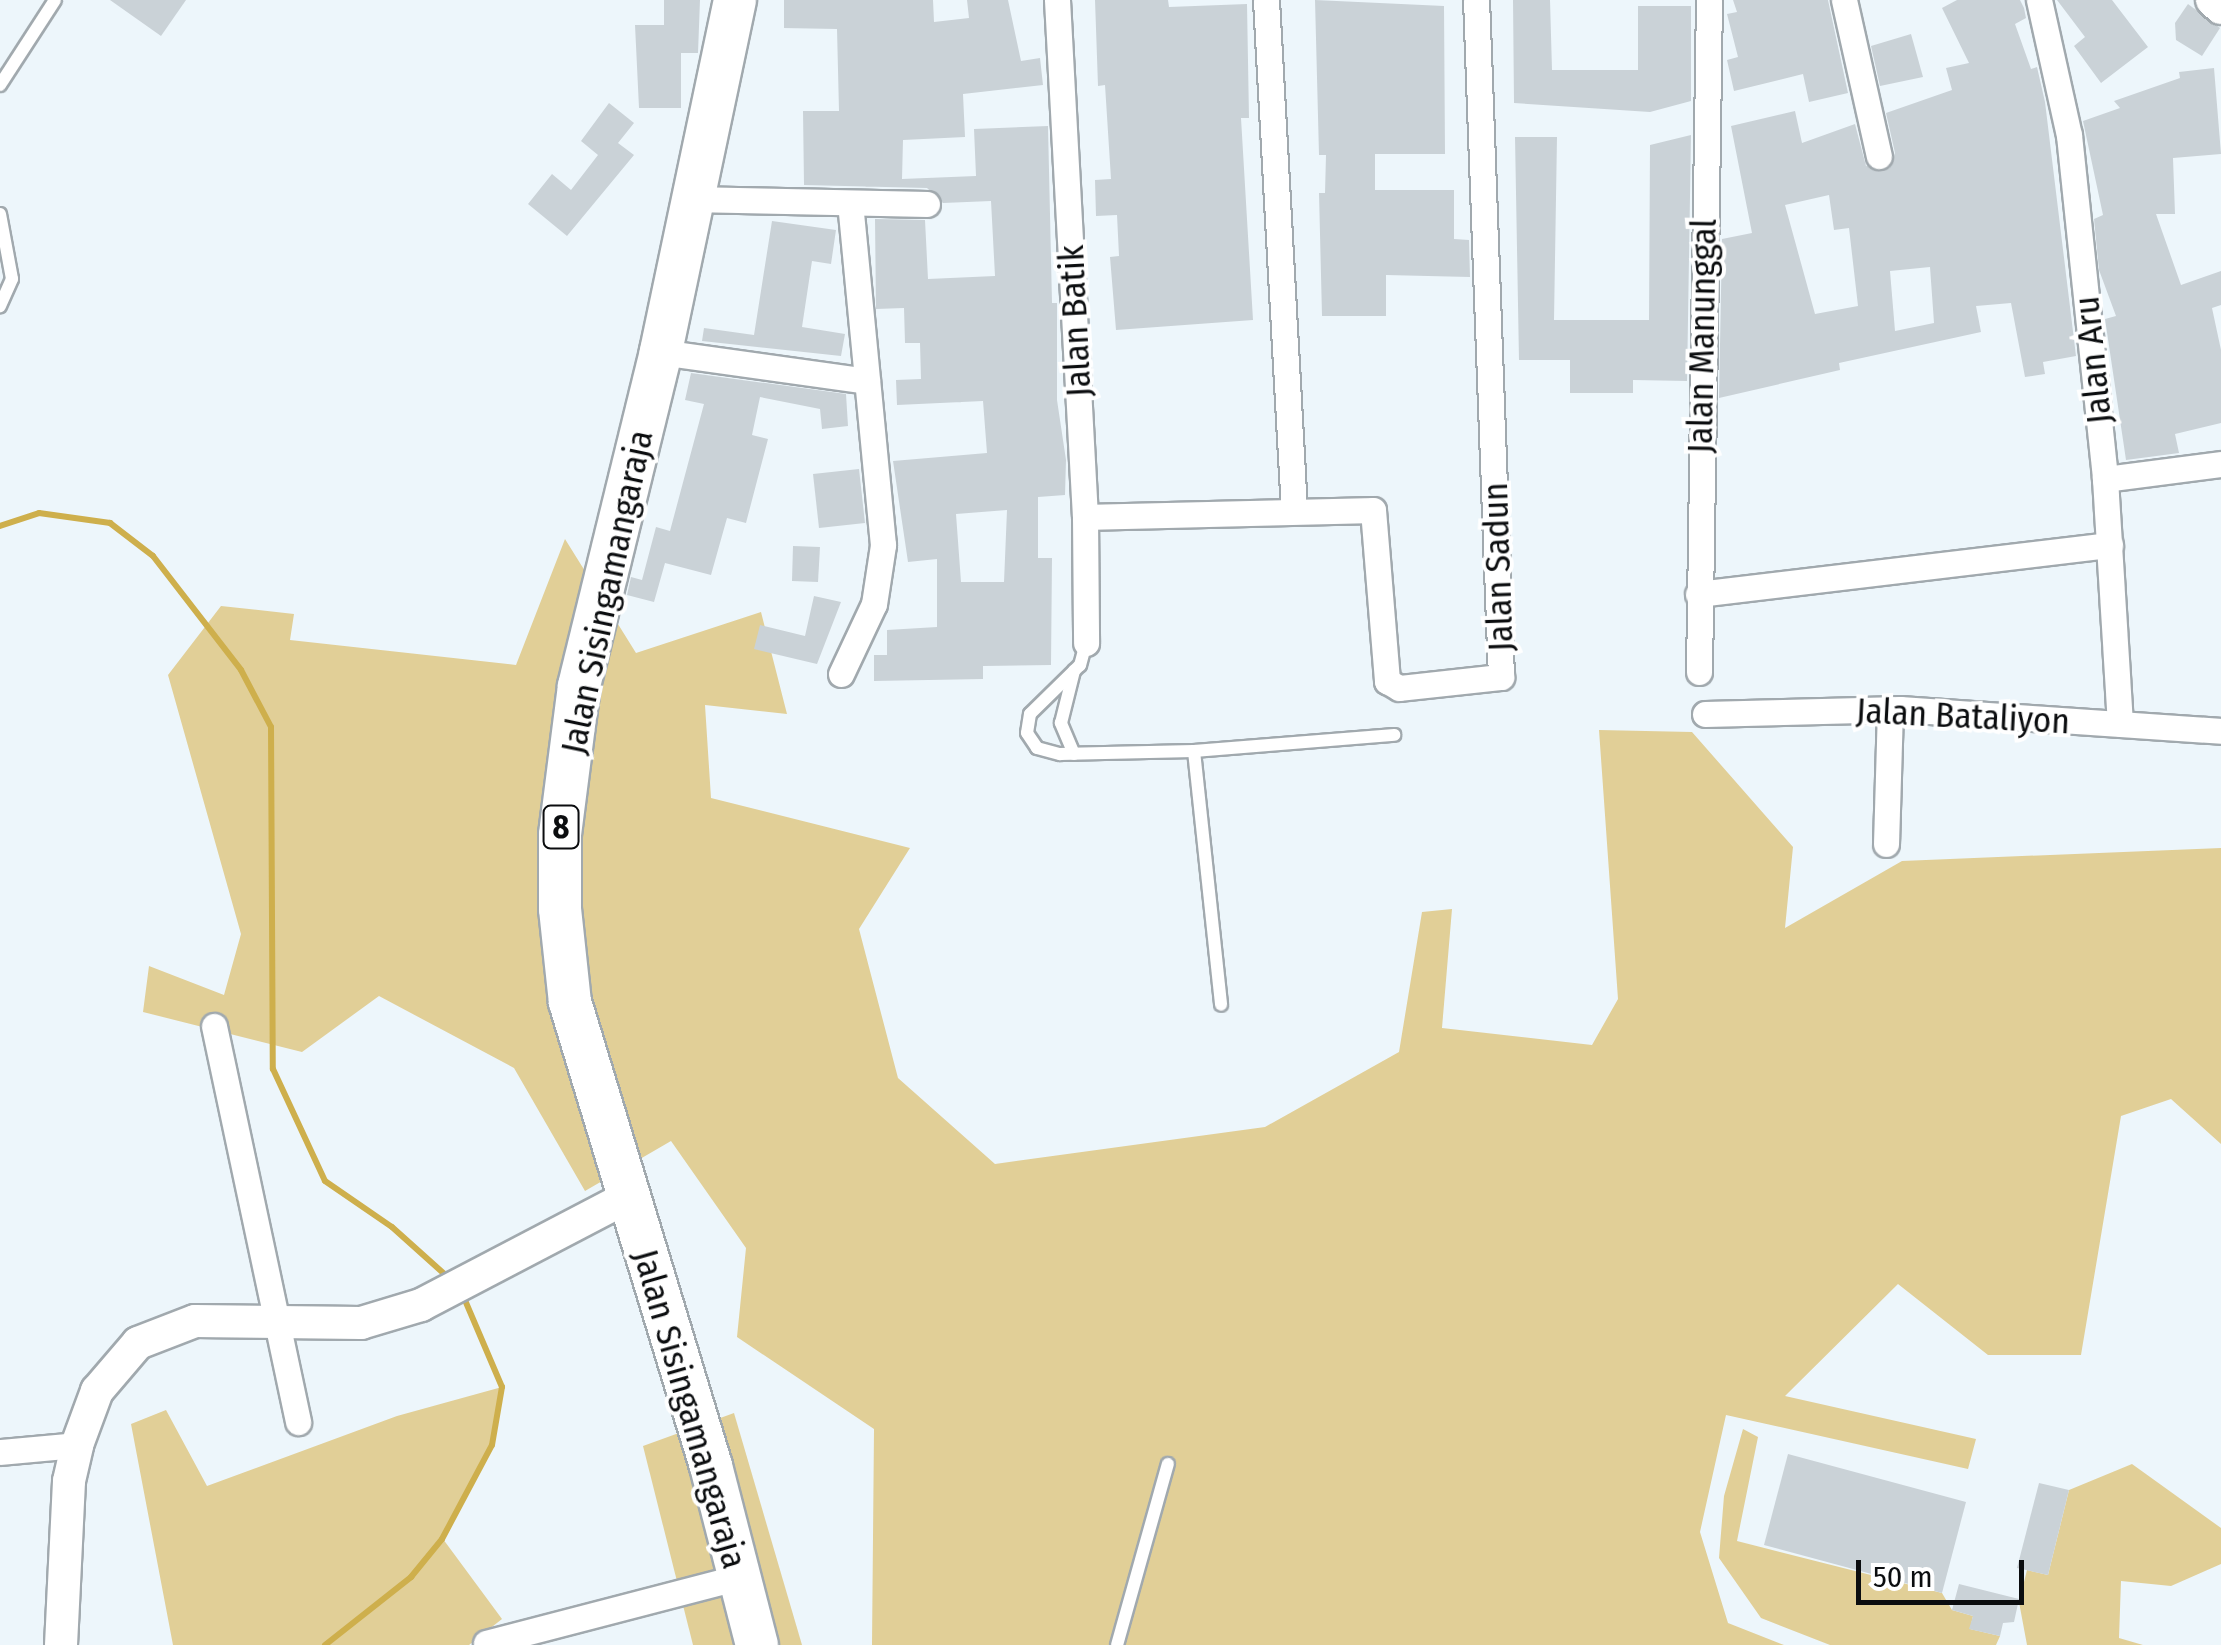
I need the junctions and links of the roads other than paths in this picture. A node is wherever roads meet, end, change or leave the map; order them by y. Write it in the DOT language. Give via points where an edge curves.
graph roads {
  1 [pos="54,0"];
  2 [pos="735,0"];
  3 [pos="1057,0"];
  4 [pos="1266,0"];
  5 [pos="1476,0"];
  6 [pos="1709,0"];
  7 [pos="1844,0"];
  8 [pos="2039,0"];
  9 [pos="2212,0"];
  10 [pos="2221,8"];
  11 [pos="0,85"];
  12 [pos="1879,156"];
  13 [pos="690,199"];
  14 [pos="927,204"];
  15 [pos="850,205"];
  16 [pos="0,214"];
  17 [pos="0,306"];
  18 [pos="661,352"];
  19 [pos="867,381"];
  20 [pos="2221,464"];
  21 [pos="2105,479"];
  22 [pos="1294,511"];
  23 [pos="1085,517"];
  24 [pos="2110,545"];
  25 [pos="1698,594"];
  26 [pos="1086,643"];
  27 [pos="1074,670"];
  28 [pos="1699,672"];
  29 [pos="841,674"];
  30 [pos="1890,709"];
  31 [pos="1705,714"];
  32 [pos="2120,724"];
  33 [pos="2221,731"];
  34 [pos="1394,735"];
  35 [pos="1194,751"];
  36 [pos="1074,754"];
  37 [pos="1886,844"];
  38 [pos="1221,1005"];
  39 [pos="214,1026"];
  40 [pos="628,1197"];
  41 [pos="276,1320"];
  42 [pos="298,1422"];
  43 [pos="77,1444"];
  44 [pos="0,1452"];
  45 [pos="1168,1464"];
  46 [pos="738,1577"];
  47 [pos="486,1643"];
  48 [pos="61,1645"];
  49 [pos="757,1645"];
  50 [pos="1117,1645"];
  1 -- 11 [label="lane"];
  2 -- 13 [label="highway, Jalan Sisingamangaraja / 8"];
  3 -- 23 [label="street, Jalan Batik"];
  4 -- 22 [label="street"];
  5 -- 22 [label="street, Jalan Sadun" via="1501,678 1399,688 1388,681 1373,510"];
  6 -- 25 [label="street, Jalan Manunggal"];
  7 -- 12 [label="street"];
  8 -- 21 [label="street, Jalan Aru" via="2069,135"];
  9 -- 10 [label="street"];
  13 -- 15 [label="street"];
  13 -- 18 [label="highway, Jalan Sisingamangaraja / 8"];
  14 -- 15 [label="street"];
  15 -- 19 [label="street"];
  16 -- 17 [label="lane" via="12,279"];
  18 -- 19 [label="street"];
  18 -- 40 [label="highway, Jalan Sisingamangaraja / 8" via="578,686 560,835 570,1002"];
  19 -- 29 [label="street" via="881,571 874,604"];
  20 -- 21 [label="street"];
  21 -- 24 [label="street, Jalan Aru"];
  22 -- 23 [label="street, Jalan Sadun"];
  23 -- 26 [label="street, Jalan Batik"];
  24 -- 25 [label="street"];
  24 -- 32 [label="street, Jalan Aru"];
  25 -- 28 [label="street, Jalan Manunggal"];
  26 -- 27 [label="lane"];
  27 -- 36 [label="lane" via="1062,722"];
  27 -- 36 [label="lane" via="1036,704 1027,722 1037,748"];
  30 -- 31 [label="street, Jalan Bataliyon"];
  30 -- 32 [label="street, Jalan Bataliyon"];
  30 -- 37 [label="street"];
  32 -- 33 [label="street, Jalan Bataliyon"];
  34 -- 35 [label="lane"];
  35 -- 36 [label="lane"];
  35 -- 38 [label="lane"];
  39 -- 41 [label="street"];
  40 -- 41 [label="street" via="421,1304 346,1325"];
  40 -- 46 [label="highway, Jalan Sisingamangaraja / 8"];
  41 -- 42 [label="street"];
  41 -- 43 [label="street" via="195,1322 138,1344 97,1391"];
  43 -- 44 [label="street"];
  43 -- 48 [label="street" via="69,1481"];
  45 -- 50 [label="lane"];
  46 -- 47 [label="street"];
  46 -- 49 [label="highway, Jalan Sisingamangaraja / 8"];
}
